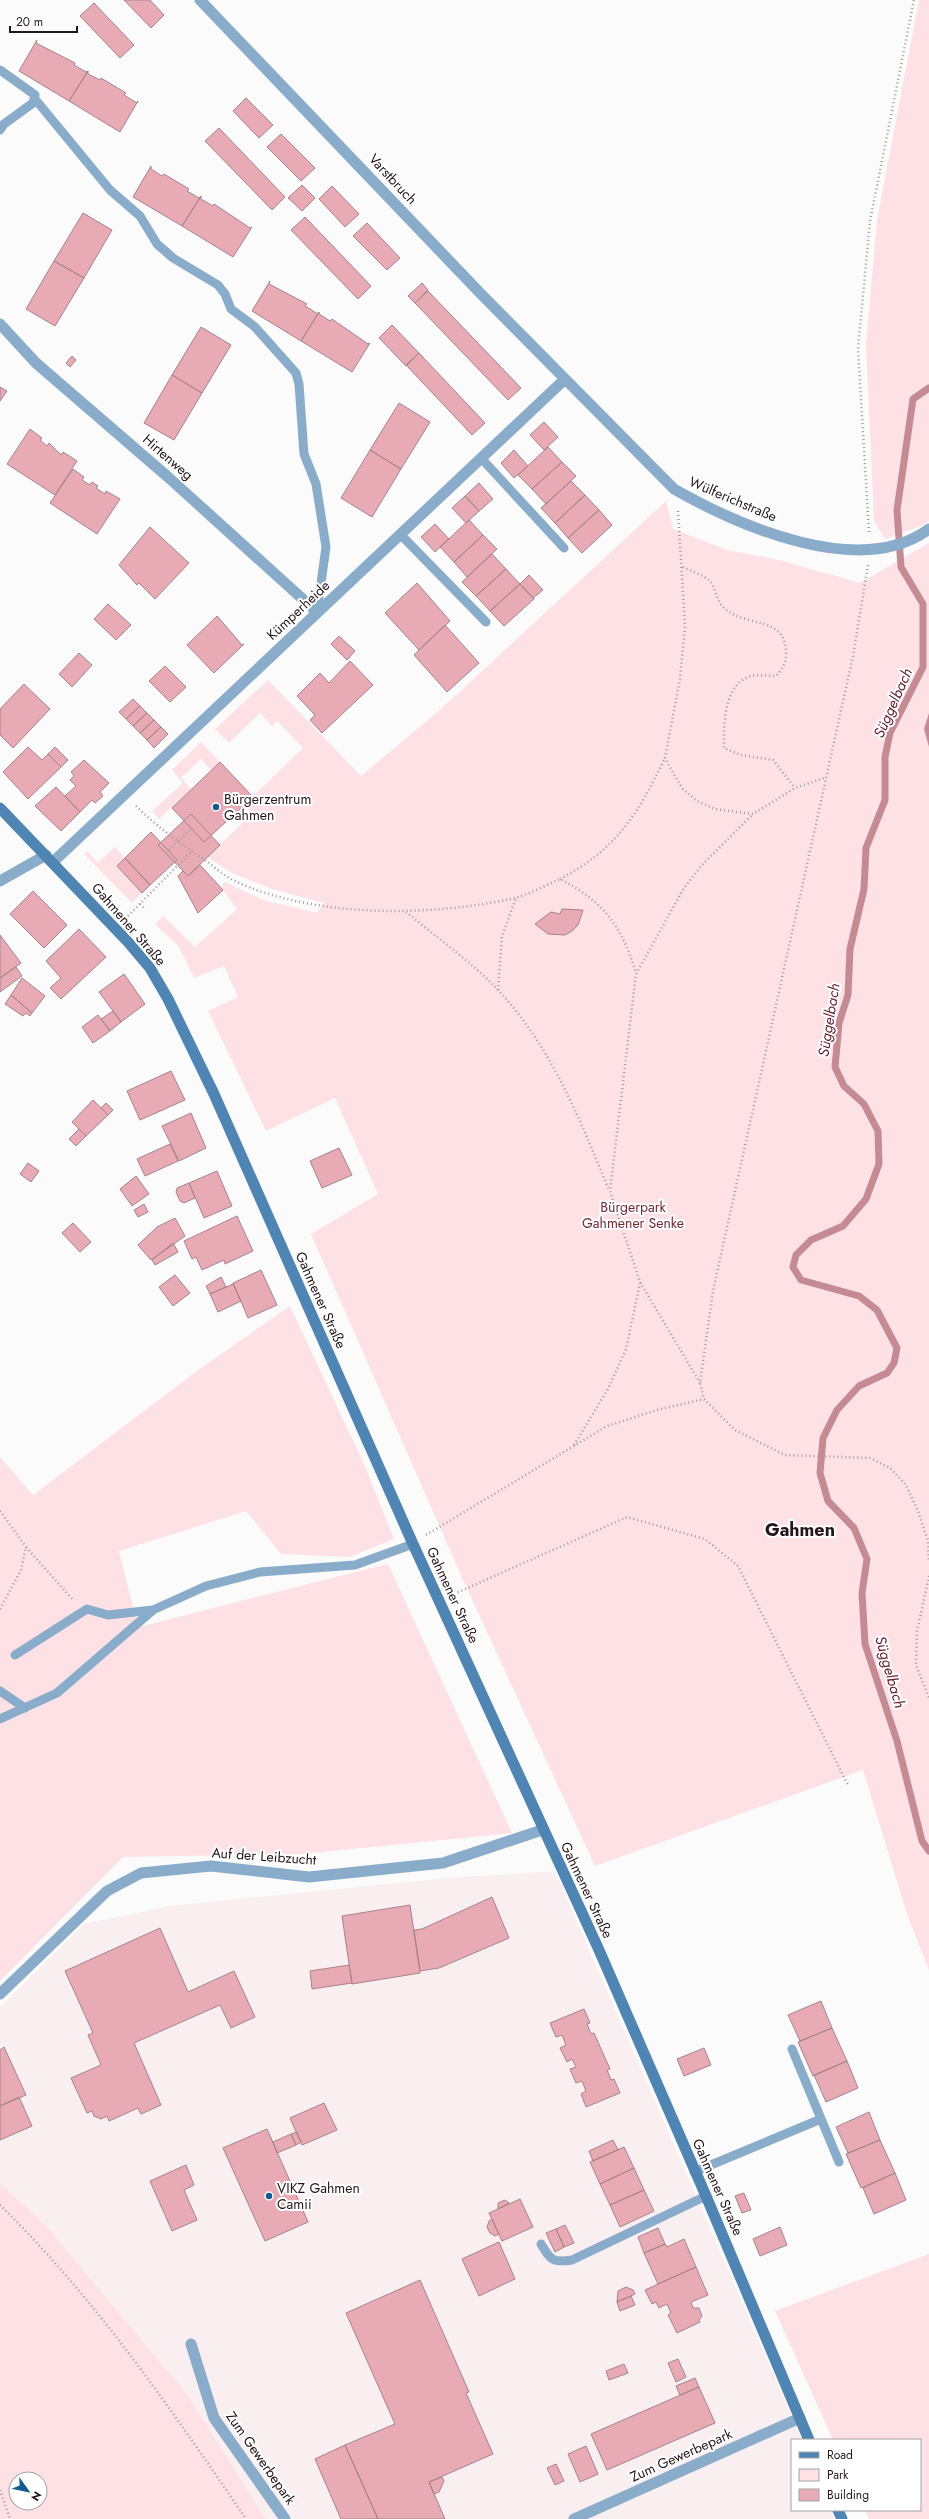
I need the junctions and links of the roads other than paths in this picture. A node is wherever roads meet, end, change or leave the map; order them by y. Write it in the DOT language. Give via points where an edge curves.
graph roads {
  1 [pos="200,0"];
  2 [pos="0,70"];
  3 [pos="35,99"];
  4 [pos="0,130"];
  5 [pos="0,324"];
  6 [pos="564,380"];
  7 [pos="481,458"];
  8 [pos="926,531"];
  9 [pos="400,534"];
  10 [pos="564,548"];
  11 [pos="317,612"];
  12 [pos="486,622"];
  13 [pos="0,808"];
  14 [pos="50,859"];
  15 [pos="0,881"];
  16 [pos="413,1544"];
  17 [pos="153,1610"];
  18 [pos="15,1655"];
  19 [pos="0,1691"];
  20 [pos="25,1708"];
  21 [pos="0,1719"];
  22 [pos="542,1830"];
  23 [pos="0,1994"];
  24 [pos="792,2049"];
  25 [pos="821,2119"];
  26 [pos="839,2162"];
  27 [pos="694,2172"];
  28 [pos="706,2196"];
  29 [pos="541,2244"];
  30 [pos="192,2344"];
  31 [pos="800,2418"];
  32 [pos="809,2439"];
  33 [pos="285,2519"];
  34 [pos="574,2519"];
  1 -- 6 [label="street, Varstbruch"];
  2 -- 3 [label="lane" via="30,90"];
  3 -- 4 [label="lane"];
  3 -- 11 [label="lane" via="110,190 140,216 156,244 173,258 218,285 231,309 255,327 296,373 304,454 316,484 326,547"];
  5 -- 11 [label="street, Hirtenweg" via="36,363 168,477"];
  6 -- 7 [label="street, Kümperheide"];
  6 -- 8 [label="street, Wülferichstraße" via="674,489 702,505 768,531 814,545 854,551 888,548"];
  7 -- 9 [label="street, Kümperheide"];
  7 -- 10 [label="lane"];
  9 -- 11 [label="street, Kümperheide"];
  9 -- 12 [label="lane"];
  11 -- 14 [label="street, Kümperheide" via="126,794"];
  13 -- 14 [label="main road, Gahmener Straße"];
  14 -- 15 [label="street, Kümperheide"];
  14 -- 16 [label="main road, Gahmener Straße" via="150,968 171,1006 214,1094"];
  16 -- 17 [label="lane" via="355,1565 260,1572 206,1586"];
  16 -- 22 [label="main road, Gahmener Straße"];
  17 -- 18 [label="lane" via="108,1616 83,1610"];
  17 -- 20 [label="lane" via="57,1693"];
  19 -- 20 [label="lane"];
  20 -- 21 [label="lane"];
  22 -- 23 [label="street, Auf der Leibzucht" via="443,1864 309,1877 211,1866 141,1873 108,1891"];
  22 -- 27 [label="main road, Gahmener Straße" via="599,1950"];
  24 -- 25 [label="lane"];
  25 -- 26 [label="lane"];
  25 -- 27 [label="lane"];
  27 -- 28 [label="main road, Gahmener Straße"];
  28 -- 29 [label="lane" via="572,2260 559,2262 550,2258"];
  28 -- 31 [label="main road, Gahmener Straße"];
  30 -- 33 [label="street, Zum Gewerbepark" via="214,2418"];
  31 -- 32 [label="main road, Gahmener Straße"];
  31 -- 34 [label="street, Zum Gewerbepark"];
}
